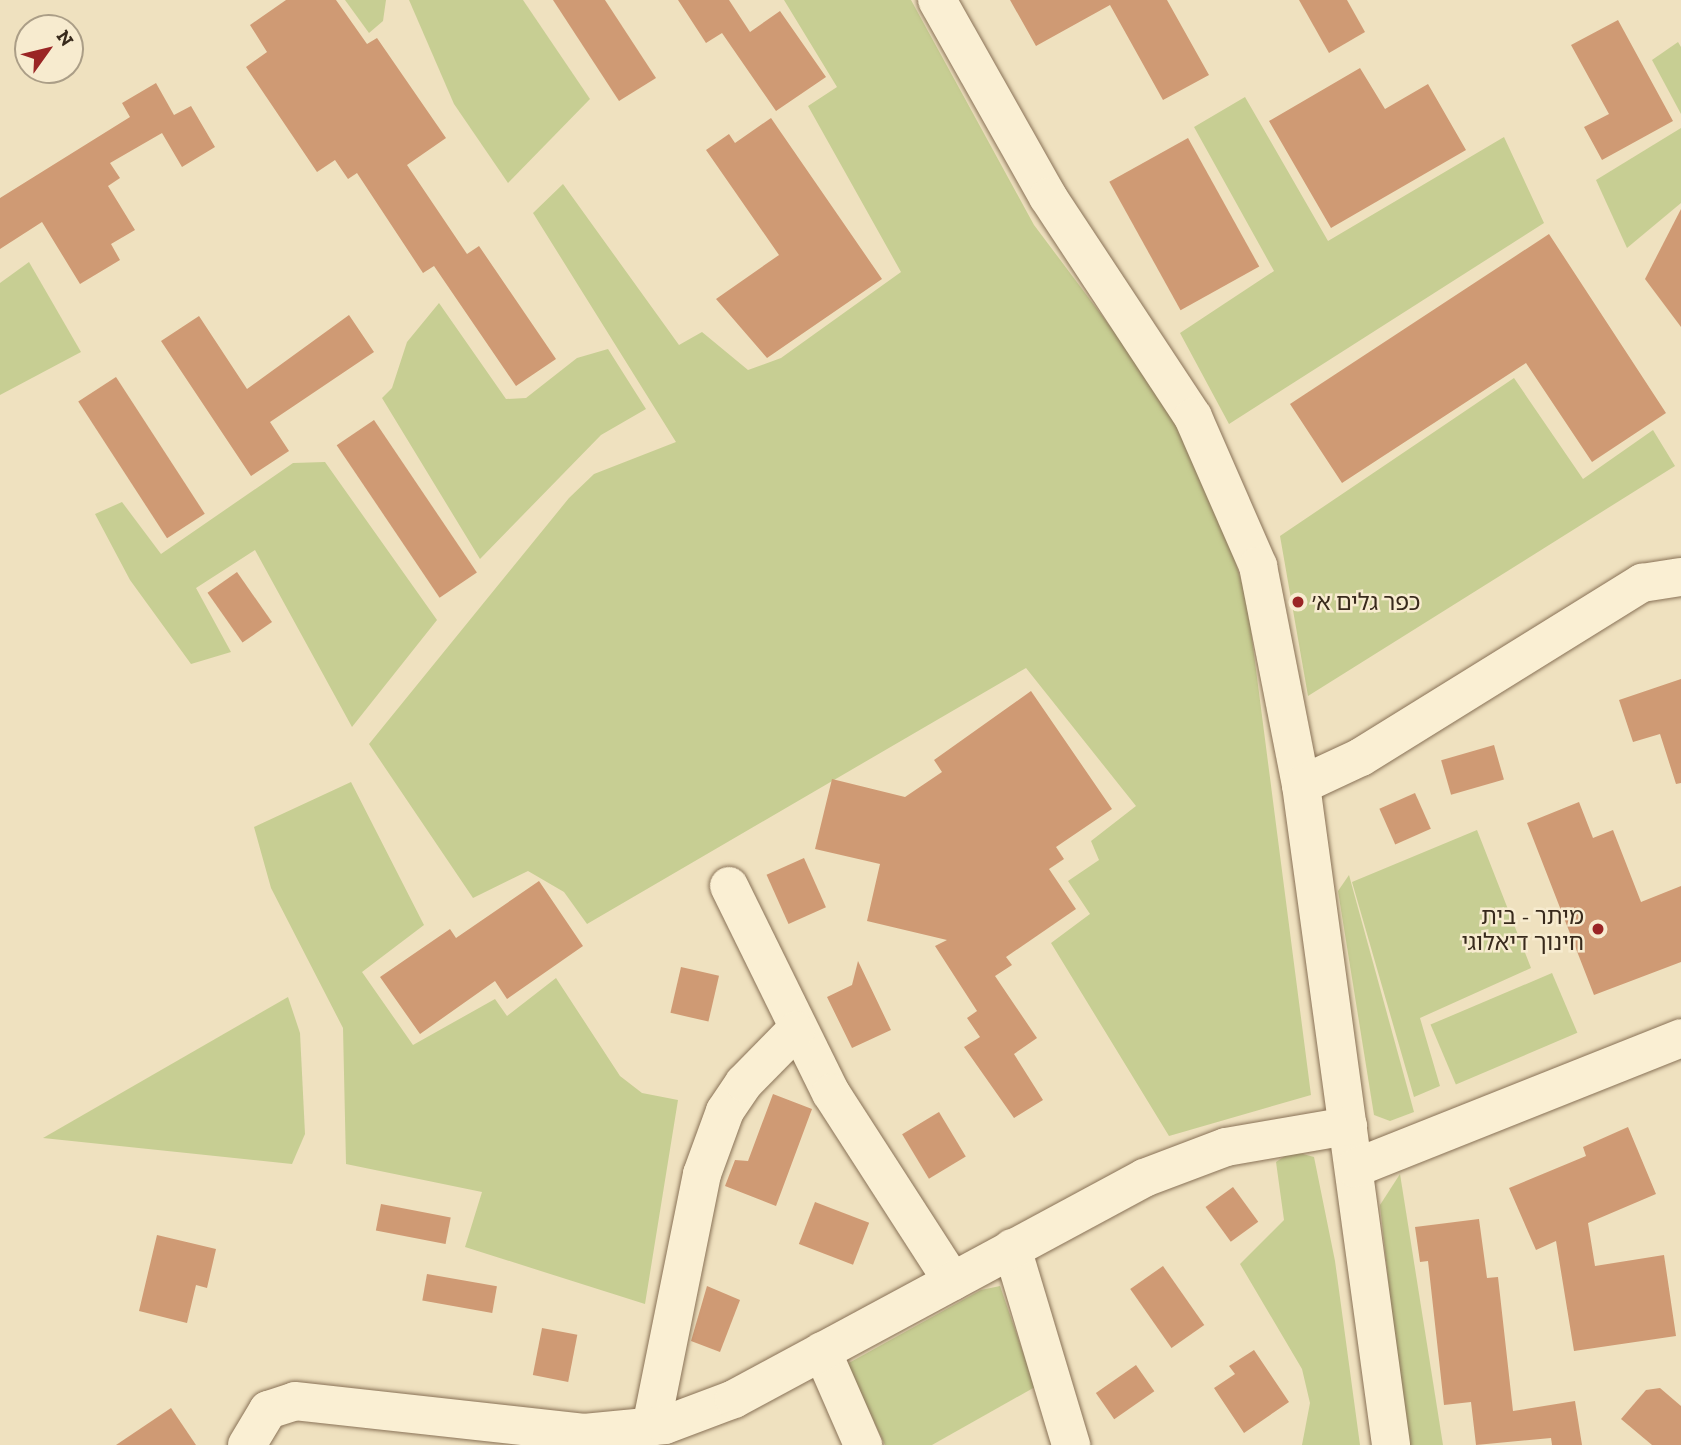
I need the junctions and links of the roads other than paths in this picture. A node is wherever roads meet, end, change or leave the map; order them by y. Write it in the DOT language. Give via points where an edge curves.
graph roads {
  1 [pos="937,0"];
  2 [pos="1679,572"];
  3 [pos="1301,785"];
  4 [pos="729,886"];
  5 [pos="796,1030"];
  6 [pos="1681,1038"];
  7 [pos="1348,1126"];
  8 [pos="1355,1168"];
  9 [pos="1012,1248"];
  10 [pos="952,1281"];
  11 [pos="822,1351"];
  12 [pos="651,1427"];
  13 [pos="247,1445"];
  14 [pos="863,1445"];
  15 [pos="1071,1445"];
  16 [pos="1391,1445"];
  1 -- 3 [label="street" via="1048,197 1173,383 1225,478 1271,614"];
  2 -- 3 [label="street" via="1642,583 1361,757"];
  3 -- 7 [label="street"];
  4 -- 5 [label="street"];
  5 -- 10 [label="street"];
  5 -- 12 [label="street" via="744,1083 716,1136 684,1243"];
  6 -- 8 [label="street"];
  7 -- 8 [label="street"];
  7 -- 9 [label="street" via="1186,1160"];
  8 -- 16 [label="street"];
  9 -- 10 [label="street"];
  9 -- 15 [label="street"];
  10 -- 11 [label="street"];
  11 -- 12 [label="street" via="699,1415"];
  11 -- 14 [label="street"];
  12 -- 13 [label="street" via="584,1433 295,1401 268,1410"];
}
